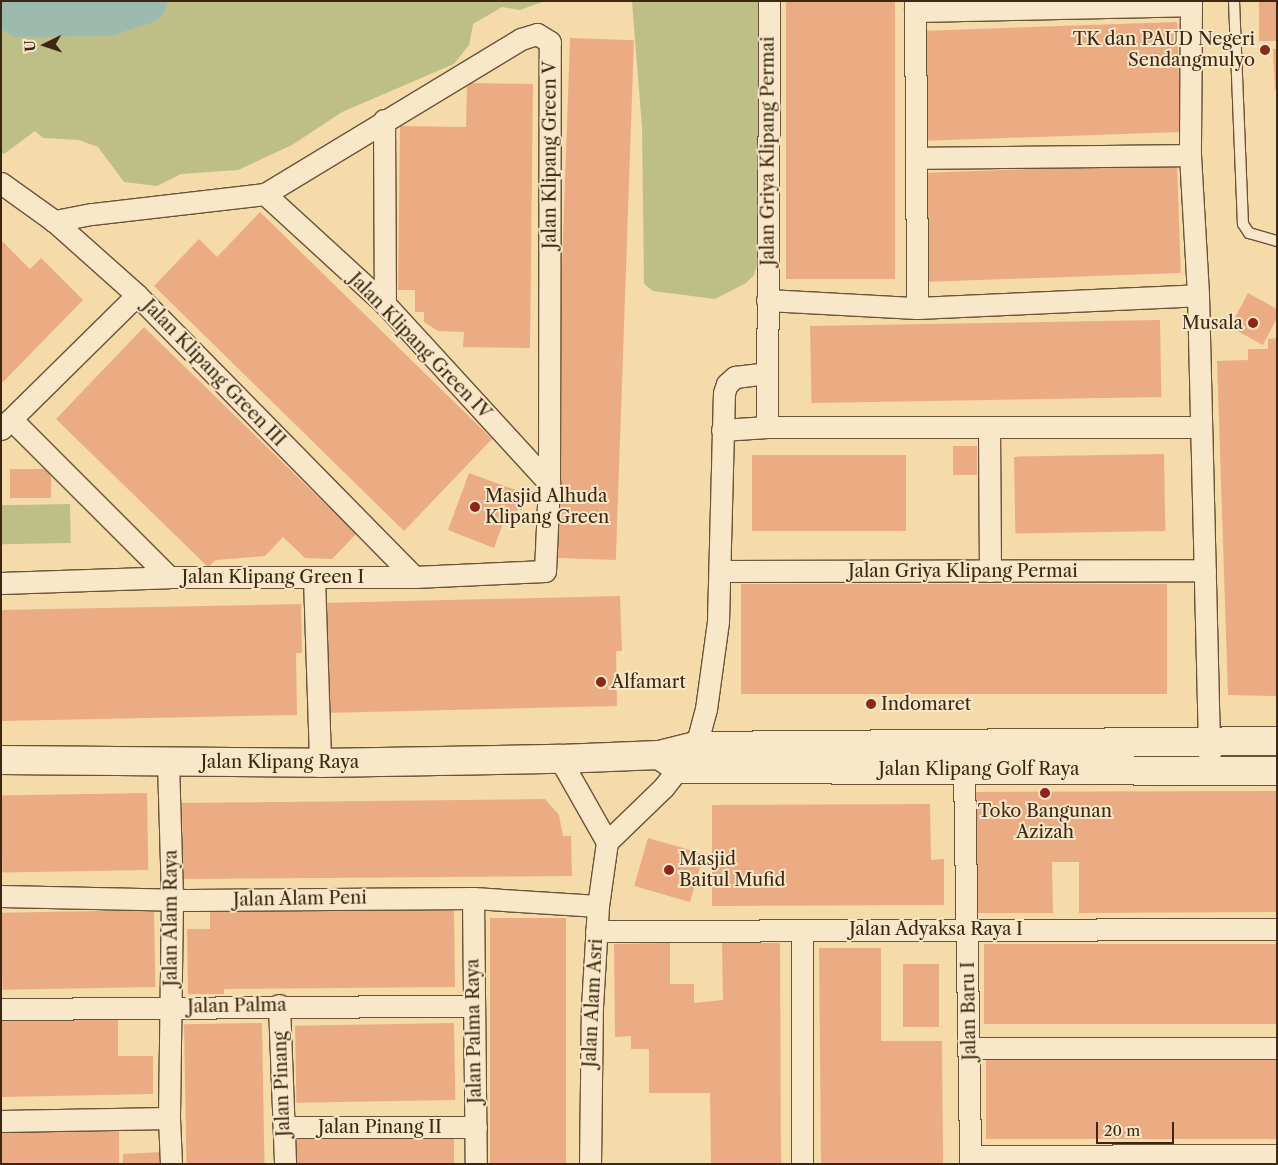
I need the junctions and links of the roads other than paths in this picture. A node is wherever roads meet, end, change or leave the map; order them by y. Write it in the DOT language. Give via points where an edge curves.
graph roads {
  1 [pos="769,1"];
  2 [pos="1234,1"];
  3 [pos="1191,3"];
  4 [pos="915,6"];
  5 [pos="384,120"];
  6 [pos="1190,155"];
  7 [pos="916,158"];
  8 [pos="1,183"];
  9 [pos="265,194"];
  10 [pos="54,221"];
  11 [pos="1277,241"];
  12 [pos="137,295"];
  13 [pos="1198,295"];
  14 [pos="767,300"];
  15 [pos="385,304"];
  16 [pos="917,308"];
  17 [pos="767,373"];
  18 [pos="6,424"];
  19 [pos="767,427"];
  20 [pos="988,427"];
  21 [pos="1201,427"];
  22 [pos="722,430"];
  23 [pos="549,483"];
  24 [pos="1205,570"];
  25 [pos="545,571"];
  26 [pos="721,571"];
  27 [pos="990,571"];
  28 [pos="169,577"];
  29 [pos="414,577"];
  30 [pos="314,578"];
  31 [pos="1,583"];
  32 [pos="1209,742"];
  33 [pos="1277,742"];
  34 [pos="696,746"];
  35 [pos="1056,756"];
  36 [pos="560,759"];
  37 [pos="1,760"];
  38 [pos="168,762"];
  39 [pos="670,762"];
  40 [pos="320,763"];
  41 [pos="964,768"];
  42 [pos="1210,771"];
  43 [pos="1277,771"];
  44 [pos="607,842"];
  45 [pos="1,896"];
  46 [pos="472,898"];
  47 [pos="172,900"];
  48 [pos="598,906"];
  49 [pos="967,929"];
  50 [pos="1277,929"];
  51 [pos="802,930"];
  52 [pos="596,931"];
  53 [pos="279,1005"];
  54 [pos="473,1006"];
  55 [pos="171,1007"];
  56 [pos="1,1008"];
  57 [pos="970,1048"];
  58 [pos="1277,1048"];
  59 [pos="168,1118"];
  60 [pos="1,1120"];
  61 [pos="284,1127"];
  62 [pos="476,1127"];
  63 [pos="1277,1155"];
  64 [pos="970,1160"];
  65 [pos="1085,1160"];
  66 [pos="1193,1160"];
  67 [pos="171,1164"];
  68 [pos="285,1164"];
  69 [pos="476,1164"];
  70 [pos="590,1164"];
  71 [pos="802,1164"];
  1 -- 14 [label="street, Jalan Griya Klipang Permai"];
  2 -- 11 [label="lane" via="1243,224 1249,233"];
  3 -- 4 [label="street"];
  3 -- 6 [label="street"];
  4 -- 7 [label="street"];
  5 -- 9 [label="street, Jalan Klipang Green V"];
  5 -- 15 [label="street"];
  5 -- 23 [label="street, Jalan Klipang Green V" via="521,39 537,34 550,42"];
  6 -- 7 [label="street"];
  6 -- 13 [label="street"];
  7 -- 16 [label="street"];
  8 -- 10 [label="street, Jalan Klipang Green III"];
  9 -- 10 [label="street, Jalan Klipang Green V"];
  9 -- 15 [label="street, Jalan Klipang Green IV"];
  10 -- 12 [label="street, Jalan Klipang Green III"];
  12 -- 18 [label="street"];
  12 -- 29 [label="street, Jalan Klipang Green III"];
  13 -- 16 [label="street"];
  13 -- 21 [label="street"];
  14 -- 16 [label="street"];
  14 -- 17 [label="street, Jalan Griya Klipang Permai"];
  15 -- 23 [label="street, Jalan Klipang Green IV"];
  17 -- 19 [label="street, Jalan Griya Klipang Permai"];
  17 -- 22 [label="street" via="735,377 727,384"];
  18 -- 28 [label="street"];
  19 -- 20 [label="street"];
  19 -- 22 [label="street"];
  20 -- 21 [label="street"];
  20 -- 27 [label="street"];
  21 -- 24 [label="street"];
  22 -- 26 [label="street"];
  23 -- 25 [label="street, Jalan Klipang Green V"];
  24 -- 27 [label="street, Jalan Griya Klipang Permai"];
  24 -- 32 [label="street"];
  25 -- 29 [label="street, Jalan Klipang Green I"];
  26 -- 27 [label="street, Jalan Griya Klipang Permai"];
  26 -- 34 [label="street" via="708,694"];
  28 -- 30 [label="street, Jalan Klipang Green I"];
  28 -- 31 [label="street, Jalan Klipang Green I"];
  29 -- 30 [label="street, Jalan Klipang Green I"];
  30 -- 40 [label="street"];
  32 -- 33 [label="main road, Jalan Klipang Golf Raya"];
  32 -- 35 [label="main road, Jalan Klipang Golf Raya"];
  32 -- 42 [label="street"];
  34 -- 35 [label="main road, Jalan Klipang Golf Raya"];
  34 -- 39 [label="main road, Jalan Klipang Raya"];
  35 -- 41 [label="main road, Jalan Klipang Golf Raya"];
  35 -- 42 [label="main road, Jalan Klipang Golf Raya"];
  36 -- 39 [label="main road, Jalan Klipang Raya"];
  36 -- 40 [label="main road, Jalan Klipang Raya"];
  36 -- 44 [label="street"];
  37 -- 38 [label="main road, Jalan Klipang Raya"];
  38 -- 40 [label="main road, Jalan Klipang Raya"];
  38 -- 47 [label="street, Jalan Alam Raya"];
  39 -- 41 [label="main road, Jalan Klipang Golf Raya"];
  39 -- 44 [label="street"];
  41 -- 49 [label="street, Jalan Baru I"];
  42 -- 43 [label="main road, Jalan Klipang Golf Raya"];
  44 -- 48 [label="street, Jalan Alam Asri"];
  45 -- 47 [label="street, Jalan Alam Peni"];
  46 -- 47 [label="street, Jalan Alam Peni"];
  46 -- 48 [label="street, Jalan Alam Peni"];
  46 -- 54 [label="street, Jalan Palma Raya"];
  47 -- 55 [label="street, Jalan Alam Raya"];
  48 -- 52 [label="street, Jalan Alam Asri"];
  49 -- 50 [label="street, Jalan Adyaksa Raya I"];
  49 -- 51 [label="street, Jalan Adyaksa Raya I"];
  49 -- 57 [label="street, Jalan Baru I"];
  51 -- 52 [label="street, Jalan Adyaksa Raya I"];
  51 -- 71 [label="street"];
  52 -- 70 [label="street, Jalan Alam Asri" via="589,1081"];
  53 -- 54 [label="street, Jalan Palma"];
  53 -- 55 [label="street, Jalan Palma"];
  53 -- 61 [label="street, Jalan Pinang"];
  54 -- 62 [label="street, Jalan Palma Raya"];
  55 -- 56 [label="street, Jalan Palma"];
  55 -- 59 [label="street, Jalan Alam Raya"];
  57 -- 58 [label="street"];
  57 -- 64 [label="street, Jalan Baru I"];
  59 -- 60 [label="street"];
  59 -- 67 [label="street, Jalan Alam Raya"];
  61 -- 62 [label="street, Jalan Pinang II"];
  61 -- 68 [label="street, Jalan Pinang"];
  62 -- 69 [label="street, Jalan Palma Raya"];
  63 -- 66 [label="street"];
  64 -- 65 [label="street"];
  65 -- 66 [label="street"];
}
